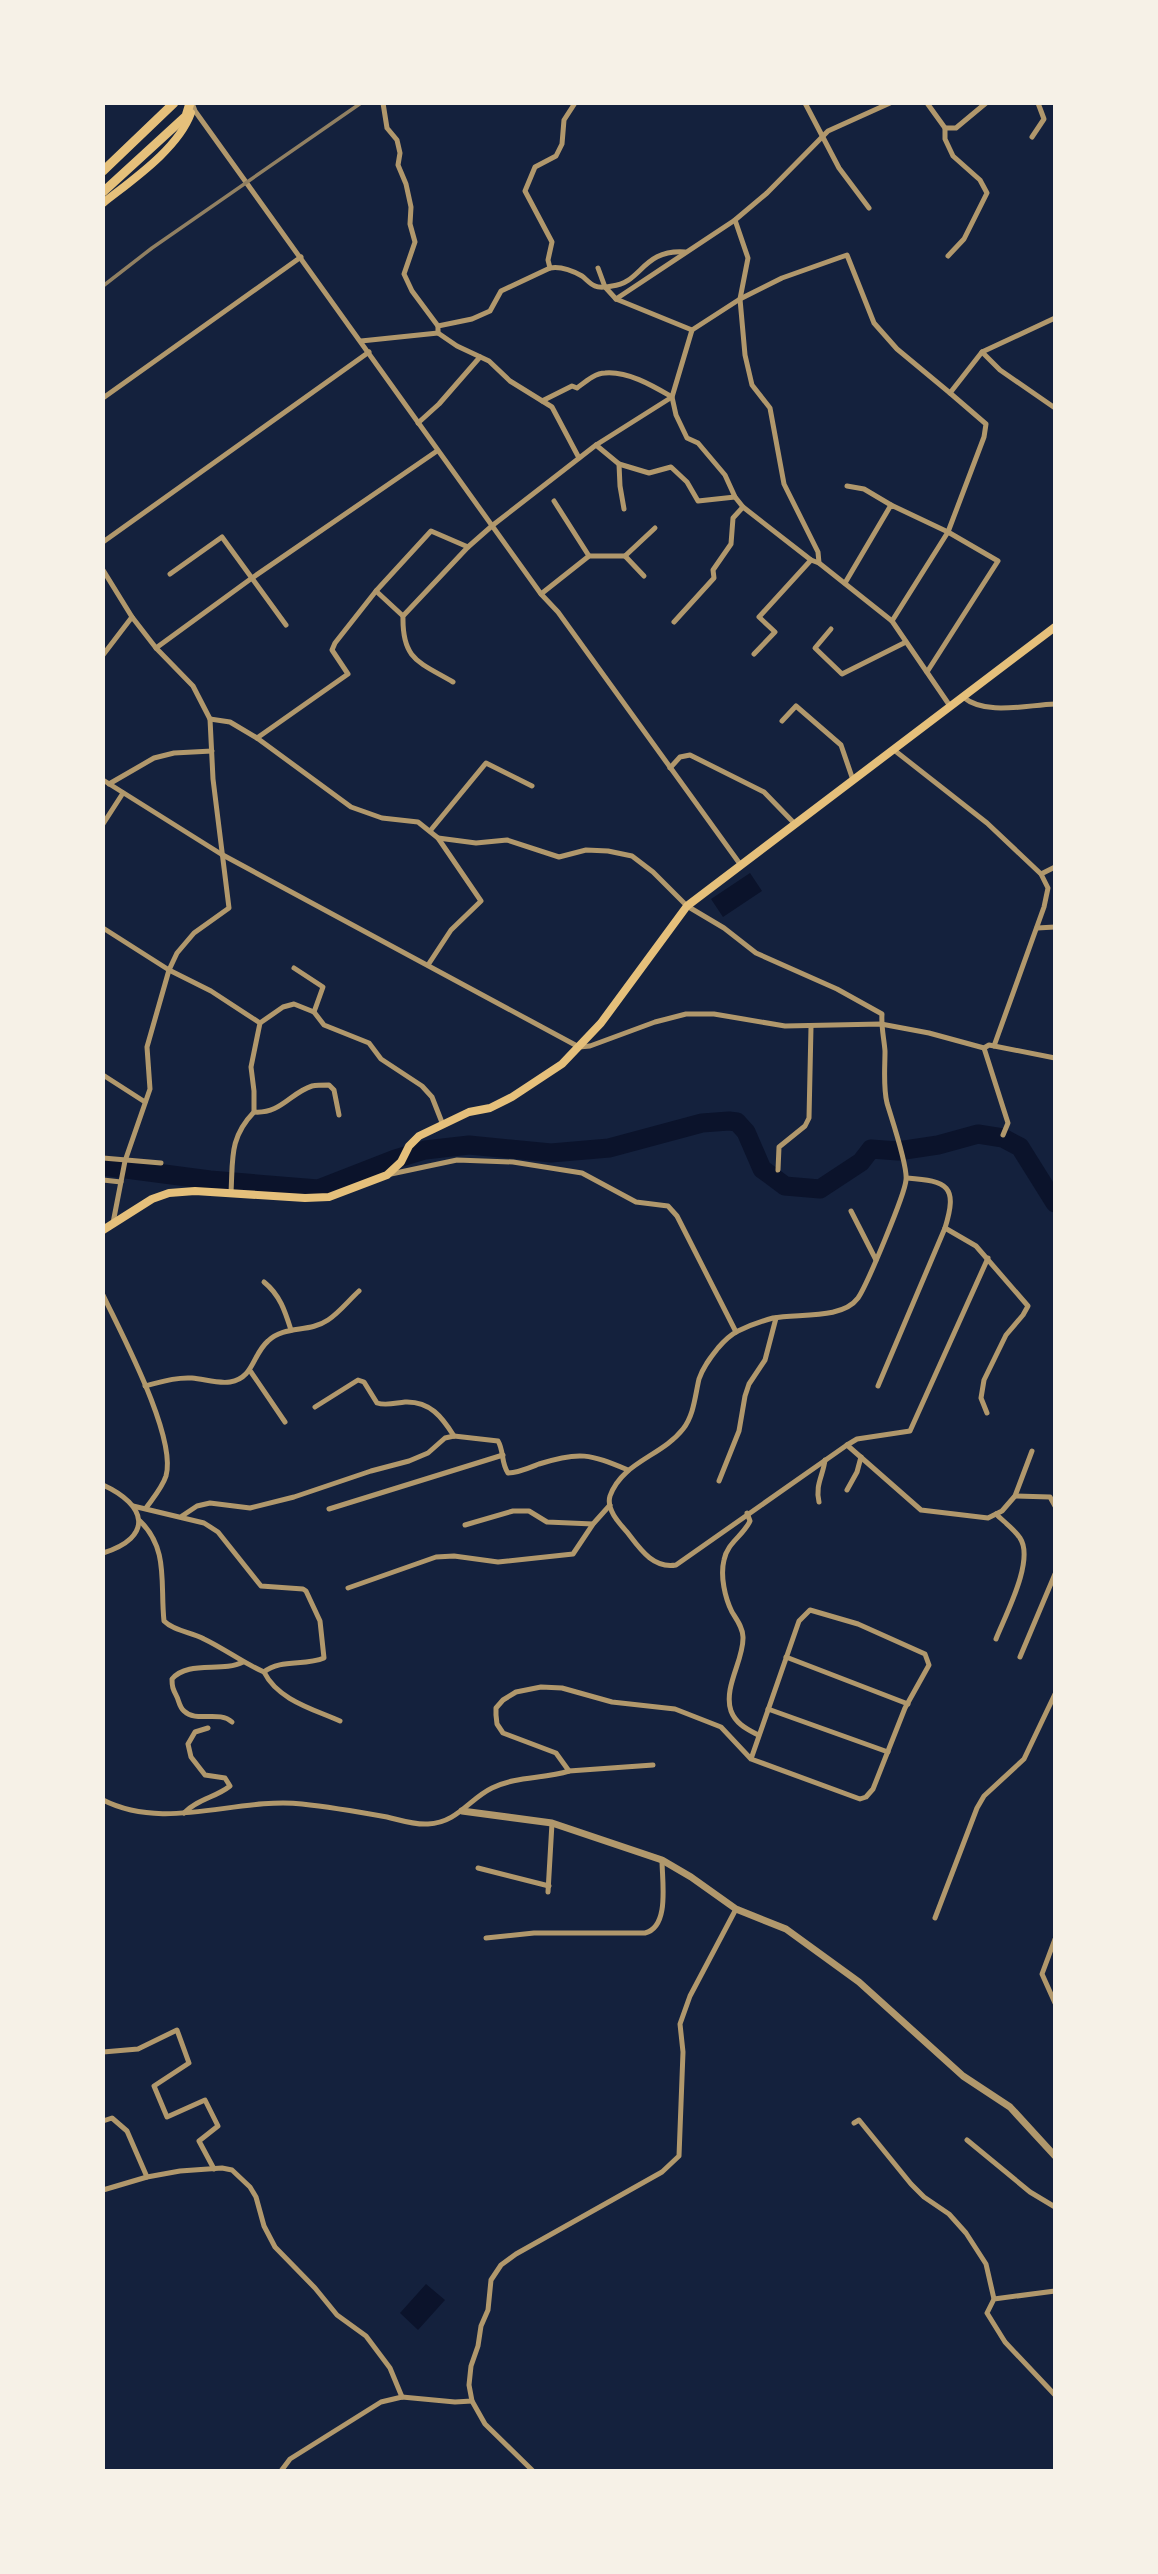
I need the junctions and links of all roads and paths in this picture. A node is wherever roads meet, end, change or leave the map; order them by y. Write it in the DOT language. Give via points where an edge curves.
graph roads {
  1 [pos="174,103"];
  2 [pos="191,103"];
  3 [pos="383,103"];
  4 [pos="575,103"];
  5 [pos="805,103"];
  6 [pos="890,103"];
  7 [pos="927,103"];
  8 [pos="986,103"];
  9 [pos="1038,103"];
  10 [pos="945,128"];
  11 [pos="822,136"];
  12 [pos="1032,137"];
  13 [pos="103,171"];
  14 [pos="103,192"];
  15 [pos="103,203"];
  16 [pos="869,208"];
  17 [pos="735,220"];
  18 [pos="685,253"];
  19 [pos="948,256"];
  20 [pos="301,257"];
  21 [pos="550,268"];
  22 [pos="598,268"];
  23 [pos="605,286"];
  24 [pos="616,299"];
  25 [pos="740,299"];
  26 [pos="1055,318"];
  27 [pos="438,330"];
  28 [pos="692,330"];
  29 [pos="360,341"];
  30 [pos="369,352"];
  31 [pos="982,352"];
  32 [pos="480,357"];
  33 [pos="950,393"];
  34 [pos="672,397"];
  35 [pos="103,398"];
  36 [pos="542,401"];
  37 [pos="1055,408"];
  38 [pos="418,423"];
  39 [pos="596,445"];
  40 [pos="437,451"];
  41 [pos="579,458"];
  42 [pos="619,464"];
  43 [pos="847,486"];
  44 [pos="735,497"];
  45 [pos="554,502"];
  46 [pos="891,505"];
  47 [pos="743,507"];
  48 [pos="624,509"];
  49 [pos="493,525"];
  50 [pos="655,528"];
  51 [pos="948,532"];
  52 [pos="103,542"];
  53 [pos="468,547"];
  54 [pos="589,556"];
  55 [pos="625,556"];
  56 [pos="811,560"];
  57 [pos="819,563"];
  58 [pos="103,570"];
  59 [pos="170,574"];
  60 [pos="644,576"];
  61 [pos="252,578"];
  62 [pos="845,583"];
  63 [pos="376,591"];
  64 [pos="541,594"];
  65 [pos="403,616"];
  66 [pos="132,617"];
  67 [pos="892,621"];
  68 [pos="674,622"];
  69 [pos="286,625"];
  70 [pos="1055,627"];
  71 [pos="831,629"];
  72 [pos="906,642"];
  73 [pos="156,648"];
  74 [pos="103,654"];
  75 [pos="754,654"];
  76 [pos="927,671"];
  77 [pos="453,682"];
  78 [pos="963,696"];
  79 [pos="1055,704"];
  80 [pos="950,706"];
  81 [pos="210,719"];
  82 [pos="782,721"];
  83 [pos="257,738"];
  84 [pos="894,750"];
  85 [pos="212,751"];
  86 [pos="670,768"];
  87 [pos="853,780"];
  88 [pos="106,782"];
  89 [pos="532,786"];
  90 [pos="123,793"];
  91 [pos="794,823"];
  92 [pos="103,824"];
  93 [pos="430,831"];
  94 [pos="438,838"];
  95 [pos="221,854"];
  96 [pos="740,864"];
  97 [pos="1055,867"];
  98 [pos="1041,874"];
  99 [pos="687,906"];
  100 [pos="1055,927"];
  101 [pos="103,928"];
  102 [pos="1037,928"];
  103 [pos="428,965"];
  104 [pos="295,968"];
  105 [pos="169,970"];
  106 [pos="314,1012"];
  107 [pos="260,1023"];
  108 [pos="881,1024"];
  109 [pos="811,1027"];
  110 [pos="994,1046"];
  111 [pos="579,1047"];
  112 [pos="984,1048"];
  113 [pos="1055,1058"];
  114 [pos="103,1075"];
  115 [pos="145,1102"];
  116 [pos="254,1112"];
  117 [pos="339,1115"];
  118 [pos="443,1125"];
  119 [pos="1003,1135"];
  120 [pos="103,1158"];
  121 [pos="125,1161"];
  122 [pos="161,1163"];
  123 [pos="778,1170"];
  124 [pos="387,1175"];
  125 [pos="907,1178"];
  126 [pos="122,1179"];
  127 [pos="103,1180"];
  128 [pos="231,1189"];
  129 [pos="851,1211"];
  130 [pos="113,1223"];
  131 [pos="946,1228"];
  132 [pos="103,1230"];
  133 [pos="988,1258"];
  134 [pos="876,1260"];
  135 [pos="264,1282"];
  136 [pos="359,1291"];
  137 [pos="103,1295"];
  138 [pos="776,1318"];
  139 [pos="291,1330"];
  140 [pos="736,1332"];
  141 [pos="251,1372"];
  142 [pos="145,1386"];
  143 [pos="878,1387"];
  144 [pos="315,1407"];
  145 [pos="987,1413"];
  146 [pos="285,1422"];
  147 [pos="454,1436"];
  148 [pos="847,1445"];
  149 [pos="1032,1451"];
  150 [pos="503,1455"];
  151 [pos="861,1457"];
  152 [pos="825,1460"];
  153 [pos="628,1470"];
  154 [pos="719,1481"];
  155 [pos="103,1485"];
  156 [pos="846,1490"];
  157 [pos="1015,1496"];
  158 [pos="819,1502"];
  159 [pos="610,1505"];
  160 [pos="133,1506"];
  161 [pos="1055,1506"];
  162 [pos="145,1508"];
  163 [pos="328,1509"];
  164 [pos="747,1513"];
  165 [pos="996,1514"];
  166 [pos="182,1516"];
  167 [pos="140,1521"];
  168 [pos="593,1524"];
  169 [pos="464,1525"];
  170 [pos="103,1553"];
  171 [pos="1055,1574"];
  172 [pos="348,1588"];
  173 [pos="996,1639"];
  174 [pos="786,1657"];
  175 [pos="1020,1657"];
  176 [pos="243,1662"];
  177 [pos="264,1672"];
  178 [pos="1055,1694"];
  179 [pos="908,1704"];
  180 [pos="768,1709"];
  181 [pos="340,1721"];
  182 [pos="232,1722"];
  183 [pos="208,1728"];
  184 [pos="758,1735"];
  185 [pos="888,1752"];
  186 [pos="751,1759"];
  187 [pos="653,1765"];
  188 [pos="569,1771"];
  189 [pos="103,1800"];
  190 [pos="463,1811"];
  191 [pos="184,1813"];
  192 [pos="552,1823"];
  193 [pos="662,1860"];
  194 [pos="478,1868"];
  195 [pos="736,1909"];
  196 [pos="935,1919"];
  197 [pos="486,1938"];
  198 [pos="1055,1939"];
  199 [pos="1055,2003"];
  200 [pos="103,2052"];
  201 [pos="103,2121"];
  202 [pos="853,2123"];
  203 [pos="967,2140"];
  204 [pos="1055,2156"];
  205 [pos="214,2169"];
  206 [pos="148,2176"];
  207 [pos="103,2190"];
  208 [pos="1055,2207"];
  209 [pos="1055,2291"];
  210 [pos="994,2299"];
  211 [pos="1055,2395"];
  212 [pos="402,2397"];
  213 [pos="472,2401"];
  214 [pos="281,2471"];
  215 [pos="533,2471"];
  1 -- 13 [label="highway"];
  2 -- 14 [label="highway" via="186,116"];
  2 -- 15 [label="main road" via="191,116 178,135"];
  2 -- 20 [label="street"];
  3 -- 27 [label="street" via="387,128 397,140 398,165 411,207 415,242 404,274"];
  4 -- 21 [label="street" via="564,120 556,156 535,167 525,191 552,242"];
  5 -- 11 [label="street"];
  6 -- 11 [label="street"];
  7 -- 10 [label="street"];
  8 -- 10 [label="street" via="956,128"];
  9 -- 12 [label="street" via="1044,119"];
  10 -- 19 [label="street" via="953,156 988,193 964,239"];
  11 -- 16 [label="street"];
  11 -- 17 [label="street"];
  17 -- 18 [label="street"];
  17 -- 25 [label="street" via="748,258"];
  18 -- 23 [label="street" via="662,253 626,284"];
  18 -- 24 [label="street"];
  20 -- 29 [label="street"];
  20 -- 35 [label="street"];
  21 -- 23 [label="street" via="568,270 596,286"];
  21 -- 27 [label="street" via="501,291 490,311"];
  22 -- 23 [label="street"];
  23 -- 24 [label="street"];
  24 -- 28 [label="street"];
  25 -- 28 [label="street"];
  25 -- 33 [label="street" via="847,255 874,323 897,349"];
  25 -- 57 [label="street" via="752,384 770,408 784,484 818,552"];
  26 -- 31 [label="street"];
  27 -- 29 [label="street"];
  27 -- 32 [label="street"];
  28 -- 34 [label="street"];
  29 -- 30 [label="street"];
  30 -- 38 [label="street"];
  30 -- 52 [label="street"];
  31 -- 33 [label="street"];
  31 -- 37 [label="street" via="1006,375"];
  32 -- 36 [label="street"];
  32 -- 38 [label="street"];
  33 -- 51 [label="street" via="986,424"];
  34 -- 36 [label="street" via="645,380 605,372"];
  34 -- 39 [label="street"];
  34 -- 44 [label="street" via="687,438 698,443 725,475"];
  36 -- 41 [label="street" via="552,407"];
  38 -- 40 [label="street"];
  39 -- 41 [label="street"];
  39 -- 42 [label="street"];
  40 -- 49 [label="street"];
  40 -- 61 [label="street"];
  41 -- 49 [label="street"];
  42 -- 44 [label="street" via="649,473 671,467 698,501"];
  42 -- 48 [label="street"];
  43 -- 46 [label="street" via="864,489"];
  44 -- 47 [label="street"];
  45 -- 54 [label="street"];
  46 -- 51 [label="street"];
  46 -- 62 [label="street"];
  47 -- 56 [label="street"];
  47 -- 68 [label="street" via="733,518 731,544 713,570 714,579"];
  49 -- 53 [label="street"];
  49 -- 64 [label="street"];
  50 -- 55 [label="street"];
  51 -- 67 [label="street"];
  51 -- 76 [label="street" via="998,561"];
  53 -- 63 [label="street" via="431,531"];
  53 -- 65 [label="street"];
  54 -- 55 [label="street"];
  54 -- 64 [label="street"];
  55 -- 60 [label="street"];
  56 -- 57 [label="street"];
  56 -- 75 [label="street" via="760,617 775,632"];
  57 -- 62 [label="street"];
  58 -- 66 [label="street"];
  59 -- 61 [label="street" via="222,537"];
  61 -- 69 [label="street"];
  61 -- 73 [label="street"];
  62 -- 67 [label="street"];
  63 -- 65 [label="street"];
  63 -- 83 [label="street" via="332,650 348,674"];
  64 -- 86 [label="street"];
  65 -- 77 [label="street" via="405,646 415,660"];
  66 -- 73 [label="street"];
  66 -- 74 [label="street"];
  67 -- 72 [label="street"];
  70 -- 78 [label="main road"];
  71 -- 72 [label="street" via="815,648 842,674"];
  72 -- 76 [label="street"];
  73 -- 81 [label="street" via="193,685"];
  76 -- 80 [label="street"];
  78 -- 79 [label="street" via="983,707"];
  78 -- 80 [label="main road"];
  80 -- 84 [label="main road"];
  81 -- 83 [label="street" via="230,722"];
  81 -- 85 [label="street"];
  82 -- 87 [label="street" via="796,706 841,745"];
  83 -- 93 [label="street" via="351,807 382,818 418,822"];
  84 -- 87 [label="main road"];
  84 -- 98 [label="street" via="987,823"];
  85 -- 88 [label="street" via="155,758"];
  85 -- 95 [label="street"];
  86 -- 91 [label="street" via="680,757 690,755 764,792"];
  86 -- 96 [label="street"];
  87 -- 91 [label="main road"];
  88 -- 90 [label="street"];
  89 -- 93 [label="street" via="486,763"];
  90 -- 92 [label="street"];
  90 -- 95 [label="street"];
  91 -- 96 [label="main road"];
  93 -- 94 [label="street"];
  94 -- 99 [label="street" via="476,844 507,840 559,857 586,850 632,856"];
  94 -- 103 [label="street" via="481,901 451,930"];
  95 -- 103 [label="street"];
  95 -- 105 [label="street" via="229,908 194,933"];
  96 -- 99 [label="main road"];
  97 -- 98 [label="street"];
  98 -- 102 [label="street" via="1048,888"];
  99 -- 108 [label="street" via="756,953 882,1014"];
  99 -- 111 [label="main road"];
  100 -- 102 [label="street"];
  101 -- 105 [label="street"];
  102 -- 110 [label="street"];
  103 -- 111 [label="street"];
  104 -- 106 [label="street" via="323,987"];
  105 -- 107 [label="street"];
  105 -- 115 [label="street" via="147,1047 150,1089"];
  106 -- 107 [label="street" via="294,1004"];
  106 -- 118 [label="street" via="324,1025 369,1043 381,1059 422,1086 432,1097"];
  107 -- 116 [label="street" via="251,1068"];
  108 -- 109 [label="street"];
  108 -- 112 [label="street"];
  108 -- 125 [label="street" via="886,1099"];
  109 -- 111 [label="street" via="686,1014"];
  109 -- 123 [label="street" via="809,1118 779,1147"];
  110 -- 112 [label="street"];
  110 -- 113 [label="street"];
  111 -- 118 [label="main road" via="512,1097"];
  112 -- 119 [label="street" via="1008,1123"];
  114 -- 115 [label="street"];
  115 -- 121 [label="street"];
  116 -- 117 [label="street" via="279,1106 314,1085 329,1085"];
  116 -- 128 [label="street" via="233,1147"];
  118 -- 124 [label="main road" via="419,1136"];
  120 -- 121 [label="street"];
  121 -- 122 [label="street"];
  121 -- 126 [label="street"];
  124 -- 128 [label="main road" via="329,1197"];
  124 -- 140 [label="street" via="457,1160 513,1162 582,1172 635,1202 668,1206"];
  125 -- 131 [label="street" via="930,1180 945,1188 952,1205"];
  125 -- 134 [label="street"];
  126 -- 127 [label="street"];
  126 -- 130 [label="street"];
  128 -- 130 [label="main road" via="169,1193"];
  129 -- 134 [label="street"];
  130 -- 132 [label="main road"];
  131 -- 133 [label="street"];
  131 -- 143 [label="street"];
  133 -- 145 [label="street" via="1028,1306 1006,1335 984,1380 981,1398"];
  133 -- 148 [label="street" via="910,1432 857,1439"];
  134 -- 138 [label="street" via="858,1299 830,1313"];
  135 -- 139 [label="street" via="282,1302"];
  136 -- 139 [label="street" via="327,1321"];
  137 -- 142 [label="street"];
  138 -- 140 [label="street"];
  138 -- 154 [label="street" via="765,1360 749,1384 739,1431"];
  139 -- 141 [label="street" via="258,1351"];
  140 -- 153 [label="street" via="706,1363 683,1429 661,1450"];
  141 -- 142 [label="street" via="228,1382 173,1379"];
  141 -- 146 [label="street"];
  142 -- 162 [label="street" via="167,1461 166,1476"];
  144 -- 147 [label="street" via="358,1380 382,1405 426,1405 441,1416"];
  147 -- 150 [label="street" via="498,1441"];
  147 -- 166 [label="street" via="409,1461 294,1497 250,1508 210,1503"];
  148 -- 151 [label="street"];
  148 -- 152 [label="street"];
  149 -- 157 [label="street"];
  150 -- 153 [label="street" via="508,1473 582,1454"];
  150 -- 163 [label="street"];
  151 -- 156 [label="street"];
  151 -- 165 [label="street" via="921,1510 988,1518"];
  152 -- 158 [label="street" via="817,1486"];
  152 -- 164 [label="street"];
  153 -- 159 [label="street" via="615,1486"];
  155 -- 160 [label="street"];
  157 -- 161 [label="street" via="1050,1497"];
  157 -- 165 [label="street"];
  159 -- 164 [label="street" via="645,1555 665,1567 676,1565"];
  159 -- 168 [label="street"];
  160 -- 162 [label="street"];
  160 -- 167 [label="street"];
  162 -- 166 [label="street"];
  164 -- 184 [label="street" via="746,1530 727,1548 723,1580 743,1638 730,1708 741,1726"];
  165 -- 173 [label="street" via="1020,1537 1025,1556"];
  166 -- 177 [label="street" via="218,1532 261,1586 306,1591 320,1622 324,1658 272,1666"];
  167 -- 170 [label="street" via="137,1534 120,1548"];
  167 -- 176 [label="street" via="158,1544 164,1621"];
  168 -- 169 [label="street" via="547,1522 530,1511 521,1511"];
  168 -- 172 [label="street" via="573,1554 498,1562 436,1557"];
  171 -- 175 [label="street"];
  174 -- 179 [label="street"];
  174 -- 179 [label="street" via="799,1621 810,1610 858,1623 929,1659"];
  174 -- 180 [label="street"];
  176 -- 177 [label="street"];
  176 -- 182 [label="street" via="233,1667 183,1670 172,1679 184,1712"];
  177 -- 181 [label="street" via="270,1684 287,1696"];
  178 -- 196 [label="street" via="1024,1759 977,1808"];
  179 -- 185 [label="street"];
  180 -- 184 [label="street"];
  180 -- 185 [label="street"];
  183 -- 191 [label="street" via="195,1732 188,1744 191,1757 205,1775 226,1778 230,1786 194,1803"];
  184 -- 186 [label="street"];
  185 -- 186 [label="street" via="873,1789 860,1798"];
  186 -- 188 [label="street" via="720,1727 675,1709 612,1702 551,1687 516,1692 503,1700 496,1708 497,1724 503,1732 555,1754"];
  187 -- 188 [label="street"];
  188 -- 190 [label="street" via="492,1788"];
  189 -- 191 [label="street" via="158,1814"];
  190 -- 191 [label="street" via="429,1825 302,1804"];
  190 -- 192 [label="street"];
  192 -- 193 [label="street"];
  192 -- 194 [label="street" via="548,1889"];
  193 -- 195 [label="street"];
  193 -- 197 [label="street" via="663,1903 653,1931"];
  195 -- 204 [label="street" via="786,1929 859,1982 963,2076 1010,2106"];
  195 -- 213 [label="street" via="680,2024 679,2156 662,2172 501,2265 491,2280 488,2310 471,2366"];
  198 -- 199 [label="street" via="1042,1975"];
  200 -- 205 [label="street" via="138,2049 177,2030 188,2063 153,2086 167,2117 205,2100 218,2126 199,2141"];
  201 -- 206 [label="street" via="112,2118 127,2131"];
  202 -- 210 [label="street" via="859,2120 911,2184 966,2233 986,2264"];
  203 -- 208 [label="street"];
  205 -- 206 [label="street"];
  205 -- 212 [label="street" via="232,2170 250,2187 275,2247 337,2315 366,2336 390,2368"];
  206 -- 207 [label="street"];
  209 -- 210 [label="street"];
  210 -- 211 [label="street" via="987,2313 1005,2342"];
  212 -- 213 [label="street"];
  212 -- 214 [label="street" via="381,2402 290,2459"];
  213 -- 215 [label="street" via="485,2424"];
}
